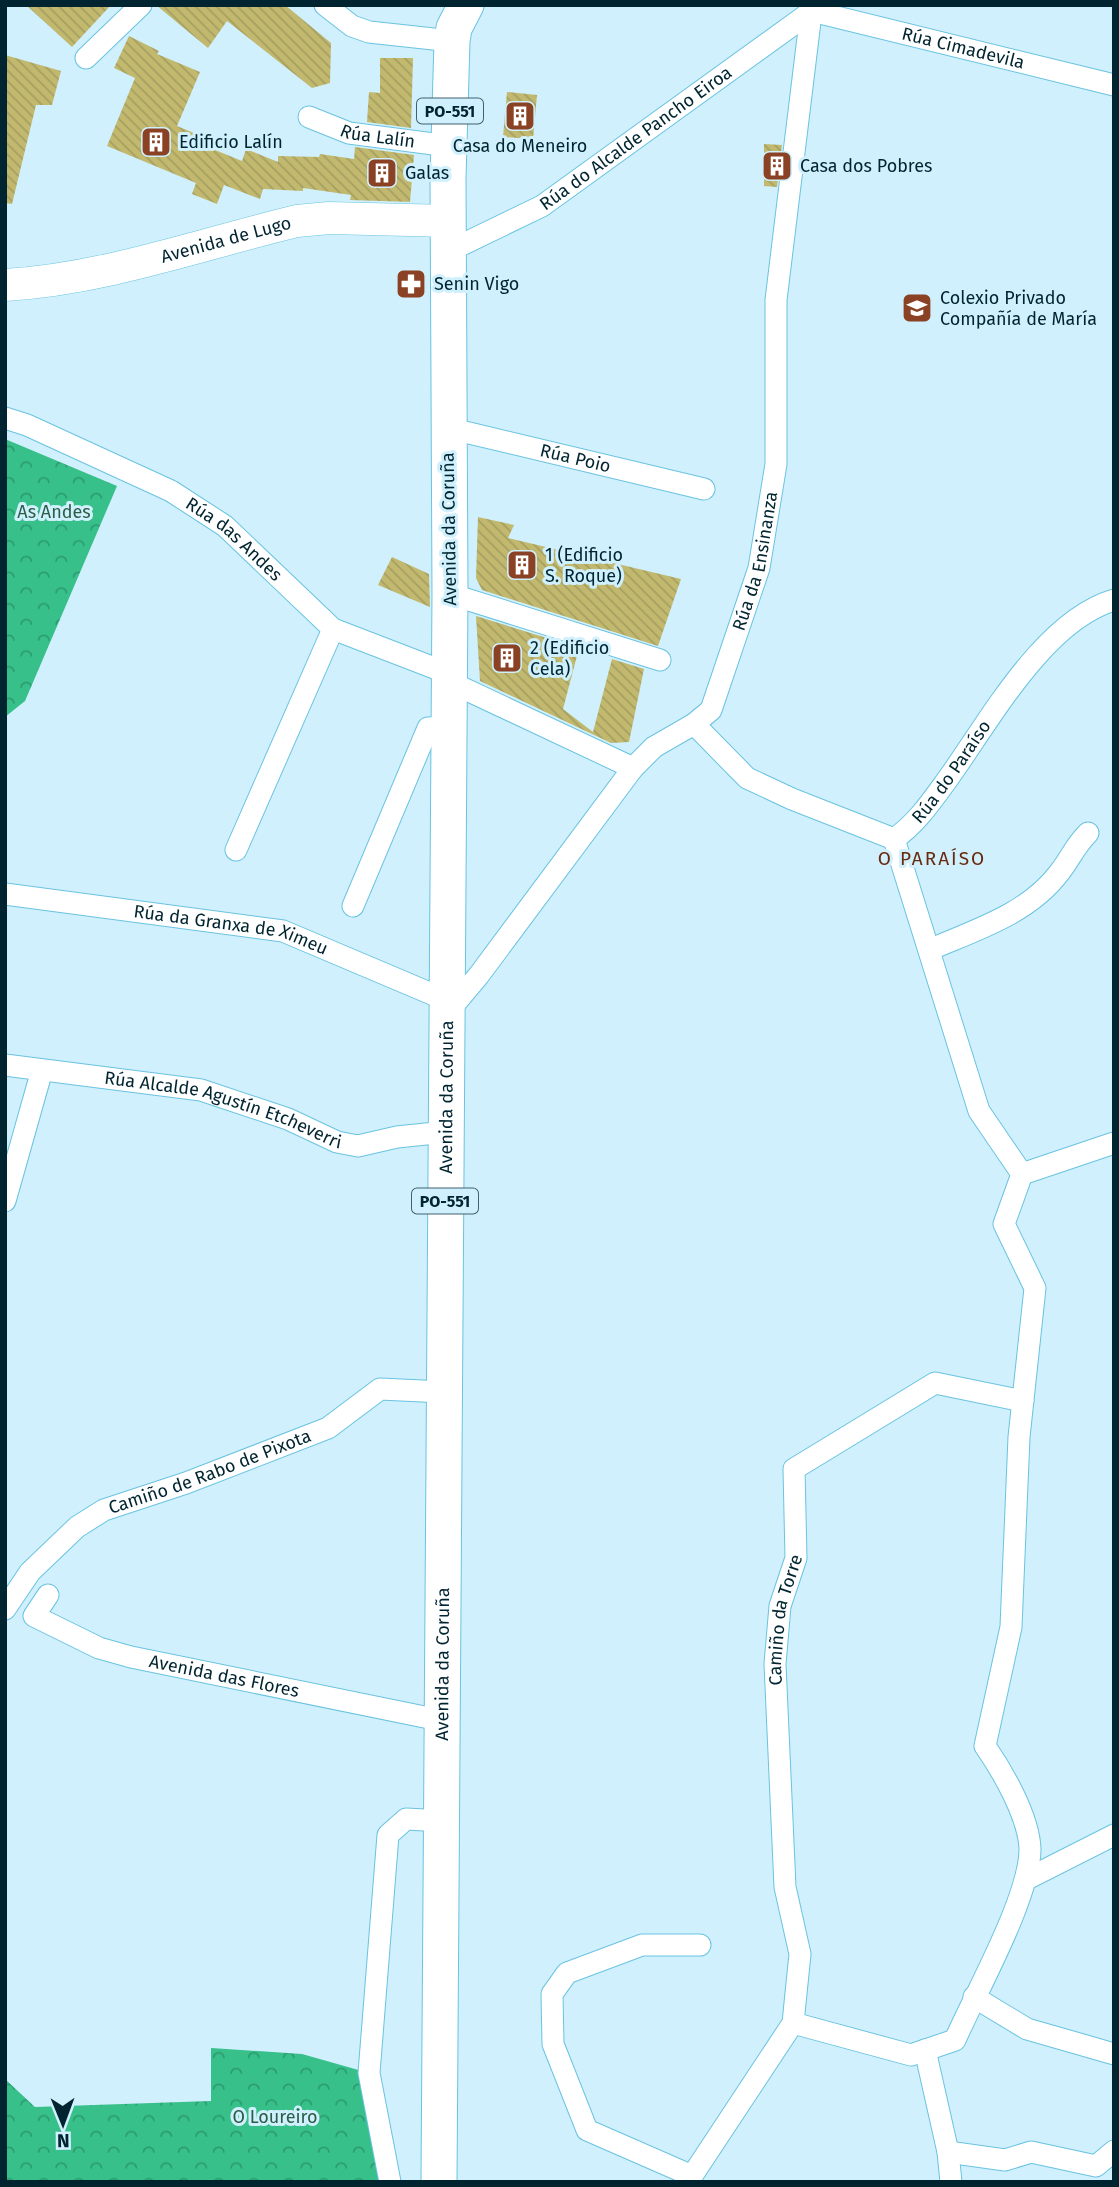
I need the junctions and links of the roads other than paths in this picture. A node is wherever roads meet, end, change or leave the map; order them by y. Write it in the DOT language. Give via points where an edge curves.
graph roads {
  1 [pos="141,5"];
  2 [pos="325,5"];
  3 [pos="812,8"];
  4 [pos="456,20"];
  5 [pos="86,58"];
  6 [pos="1114,85"];
  7 [pos="309,117"];
  8 [pos="449,146"];
  9 [pos="449,236"];
  10 [pos="5,285"];
  11 [pos="5,418"];
  12 [pos="448,428"];
  13 [pos="704,489"];
  14 [pos="450,594"];
  15 [pos="1114,600"];
  16 [pos="333,629"];
  17 [pos="660,660"];
  18 [pos="450,678"];
  19 [pos="694,724"];
  20 [pos="449,727"];
  21 [pos="634,768"];
  22 [pos="1088,833"];
  23 [pos="894,839"];
  24 [pos="236,850"];
  25 [pos="5,894"];
  26 [pos="354,906"];
  27 [pos="929,950"];
  28 [pos="446,1007"];
  29 [pos="5,1065"];
  30 [pos="41,1070"];
  31 [pos="445,1132"];
  32 [pos="1114,1143"];
  33 [pos="1022,1174"];
  34 [pos="5,1201"];
  35 [pos="443,1392"];
  36 [pos="1023,1401"];
  37 [pos="48,1595"];
  38 [pos="5,1609"];
  39 [pos="444,1721"];
  40 [pos="443,1821"];
  41 [pos="1114,1835"];
  42 [pos="1027,1879"];
  43 [pos="700,1945"];
  44 [pos="974,1997"];
  45 [pos="793,2023"];
  46 [pos="925,2050"];
  47 [pos="1114,2054"];
  48 [pos="1114,2151"];
  49 [pos="948,2152"];
  50 [pos="689,2178"];
  51 [pos="390,2182"];
  52 [pos="439,2182"];
  53 [pos="951,2182"];
  1 -- 5 [label="street"];
  2 -- 4 [label="street" via="352,26 396,37"];
  3 -- 6 [label="street, Rúa Cimadevila"];
  3 -- 9 [label="street, Rúa do Alcalde Pancho Eiroa" via="542,206"];
  3 -- 19 [label="street, Rúa da Ensinanza" via="776,299 774,477 759,568 721,686 711,710"];
  4 -- 8 [label="main road, PO-551"];
  7 -- 8 [label="street, Rúa Lalín" via="349,133"];
  8 -- 9 [label="main road, PO-551"];
  9 -- 10 [label="street, Avenida de Lugo" via="329,218 298,220 111,269"];
  9 -- 12 [label="main road, Avenida da Coruña / PO-551"];
  11 -- 16 [label="street, Rúa das Andes" via="171,491 225,526"];
  12 -- 13 [label="street, Rúa Poio"];
  12 -- 14 [label="main road, Avenida da Coruña / PO-551"];
  14 -- 17 [label="street"];
  14 -- 18 [label="main road, Avenida da Coruña / PO-551"];
  15 -- 23 [label="street, Rúa do Paraíso" via="1094,606 1042,647 931,802 909,829"];
  16 -- 18 [label="street, Rúa das Andes"];
  16 -- 24 [label="street"];
  18 -- 20 [label="main road, Avenida da Coruña / PO-551"];
  18 -- 21 [label="street, Rúa das Andes"];
  19 -- 21 [label="street, Rúa da Ensinanza" via="654,747"];
  19 -- 23 [label="street" via="747,778"];
  20 -- 26 [label="street" via="428,728"];
  20 -- 28 [label="main road, Avenida da Coruña / PO-551"];
  21 -- 28 [label="street, Rúa da Ensinanza" via="480,975"];
  22 -- 27 [label="street" via="1073,847 1059,873 1017,912"];
  23 -- 27 [label="street"];
  25 -- 28 [label="street, Rúa da Granxa de Ximeu" via="283,931"];
  27 -- 33 [label="street" via="979,1111"];
  28 -- 31 [label="main road, Avenida da Coruña / PO-551"];
  29 -- 30 [label="street, Rúa Alcalde Agustín Etcheverri"];
  30 -- 31 [label="street, Rúa Alcalde Agustín Etcheverri" via="201,1090 358,1146"];
  30 -- 34 [label="street"];
  31 -- 35 [label="main road, Avenida da Coruña / PO-551"];
  32 -- 33 [label="street"];
  33 -- 36 [label="street" via="1004,1224 1035,1288"];
  35 -- 38 [label="street, Camiño de Rabo de Pixota" via="380,1389 328,1428 104,1510 77,1527 30,1572"];
  35 -- 39 [label="main road, Avenida da Coruña / PO-551"];
  36 -- 42 [label="street" via="1011,1627 985,1746 1010,1783 1030,1847"];
  36 -- 45 [label="street, Camiño da Torre" via="935,1383 794,1469 796,1558 780,1606 775,1664 785,1887 800,1954"];
  37 -- 39 [label="street, Avenida das Flores" via="34,1616 99,1648"];
  39 -- 40 [label="main road, Avenida da Coruña / PO-551"];
  40 -- 51 [label="street" via="405,1819 388,1835 369,2073"];
  40 -- 52 [label="main road, Avenida da Coruña / PO-551"];
  41 -- 42 [label="street"];
  42 -- 44 [label="street"];
  43 -- 50 [label="street" via="642,1945 567,1973 552,1994 553,2044 587,2130"];
  44 -- 46 [label="street" via="955,2040"];
  44 -- 47 [label="street" via="1027,2029"];
  45 -- 46 [label="street" via="911,2055"];
  45 -- 50 [label="street"];
  46 -- 49 [label="street"];
  48 -- 49 [label="street" via="1096,2166 1031,2152 1005,2160"];
  49 -- 53 [label="street"];
}
